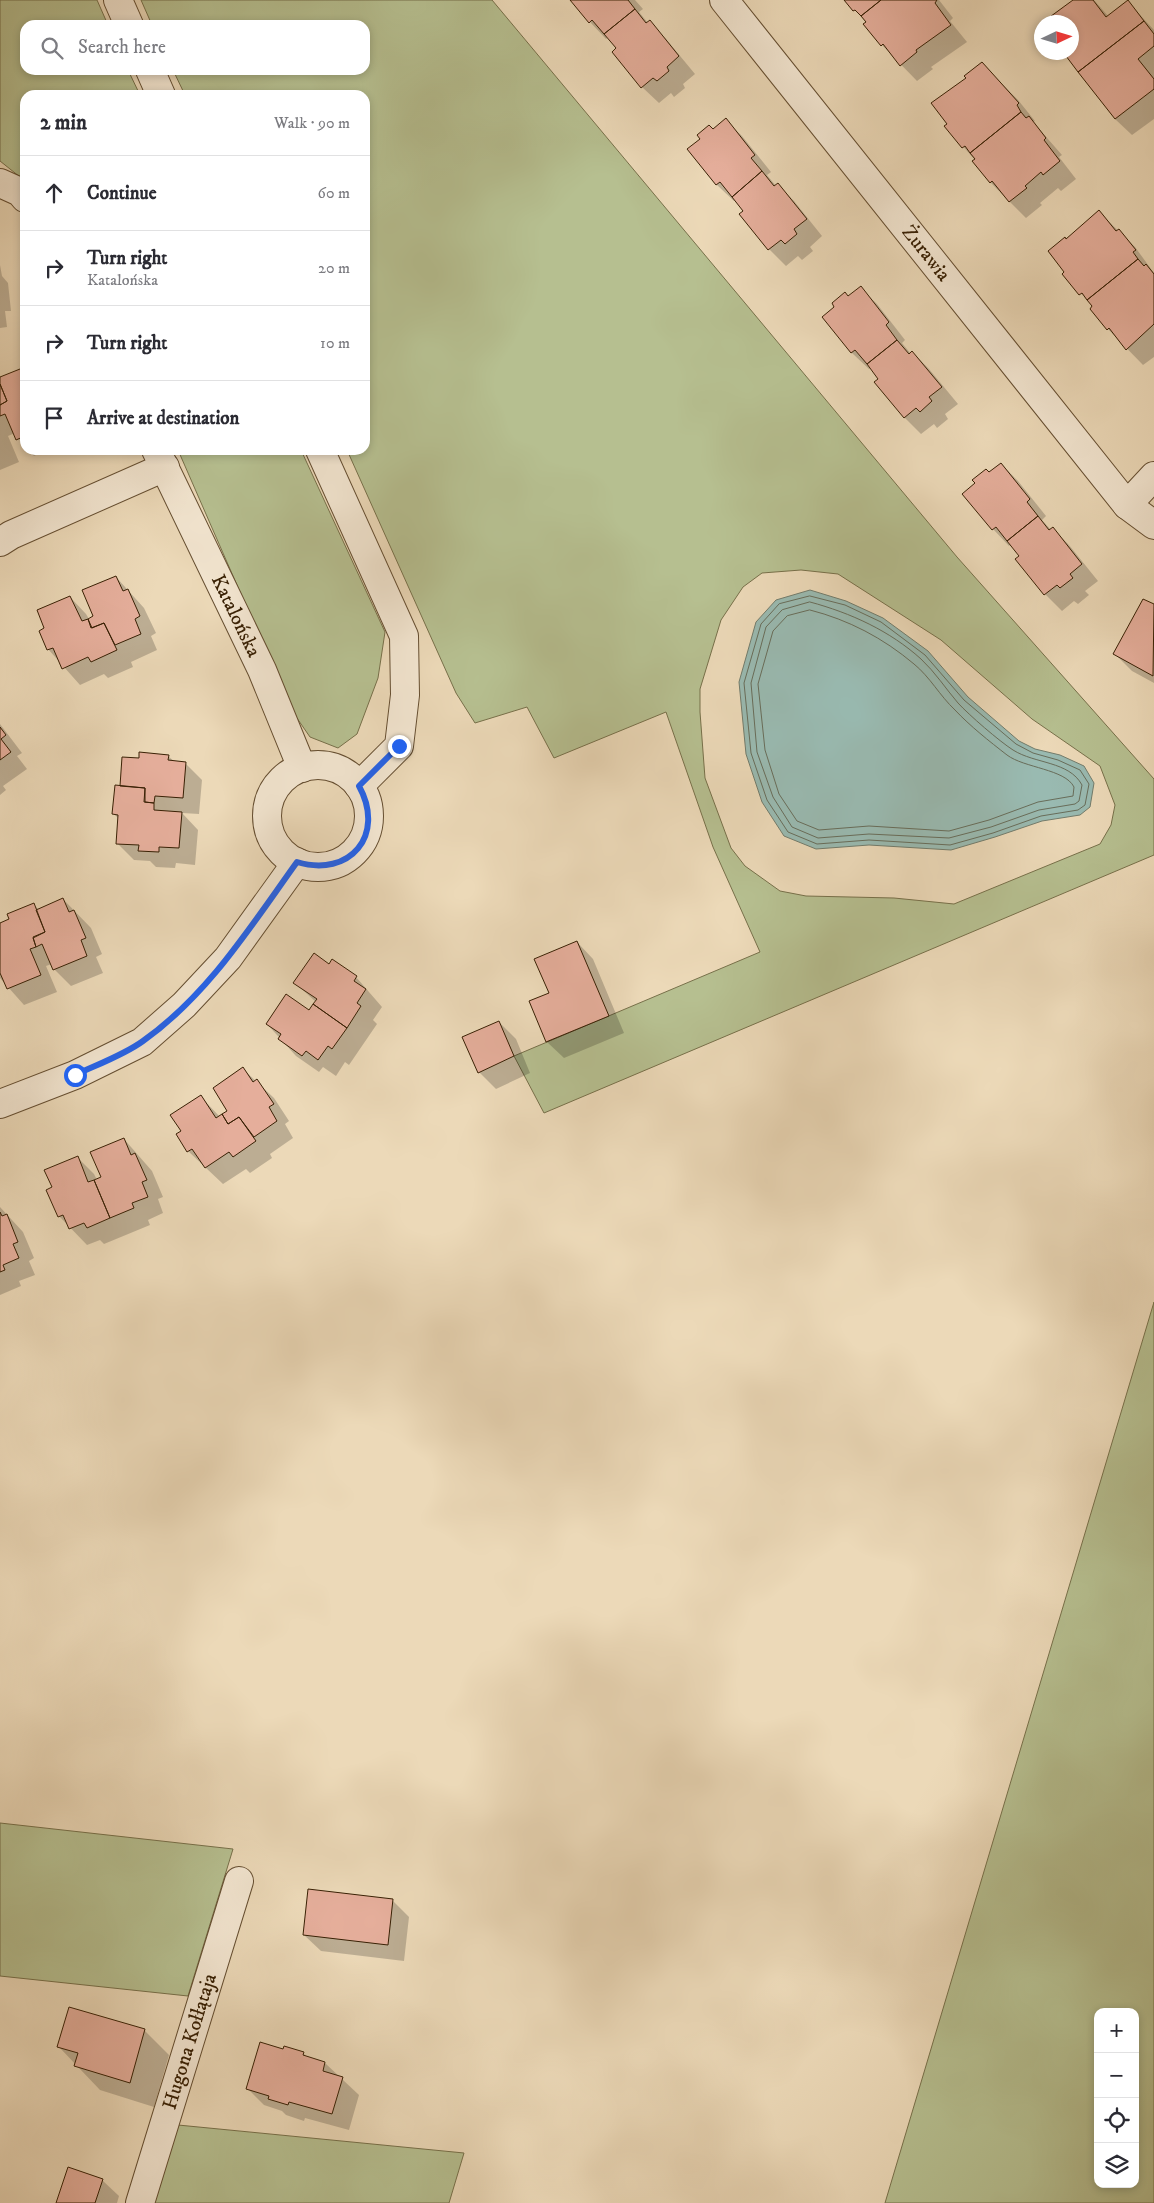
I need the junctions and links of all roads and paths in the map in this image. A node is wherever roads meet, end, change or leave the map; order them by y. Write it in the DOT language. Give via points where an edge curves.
graph roads {
  1 [pos="118,0"];
  2 [pos="724,0"];
  3 [pos="127,20"];
  4 [pos="152,75"];
  5 [pos="159,90"];
  6 [pos="0,183"];
  7 [pos="20,192"];
  8 [pos="322,455"];
  9 [pos="160,458"];
  10 [pos="1154,476"];
  11 [pos="1127,505"];
  12 [pos="1154,525"];
  13 [pos="0,542"];
  14 [pos="302,768"];
  15 [pos="359,786"];
  16 [pos="297,862"];
  17 [pos="0,1104"];
  18 [pos="239,1881"];
  19 [pos="140,2203"];
  1 -- 3 [label="street"];
  2 -- 11 [label="street, Żurawia"];
  4 -- 5 [label="street"];
  6 -- 7 [label="street"];
  8 -- 15 [label="street" via="404,636 405,695 399,746"];
  9 -- 13 [label="street, Katalońska"];
  9 -- 14 [label="street, Katalońska" via="262,670"];
  10 -- 11 [label="street"];
  11 -- 12 [label="street, Żurawia"];
  14 -- 15 [label="street" via="317,765 334,767 348,774"];
  14 -- 16 [label="street" via="286,776 275,789 267,822 272,838 282,852"];
  15 -- 16 [label="street" via="367,800 369,816 367,832 359,847 346,859 330,866 313,867"];
  16 -- 17 [label="street" via="228,958 184,1005 142,1042 75,1075"];
  18 -- 19 [label="street, Hugona Kołłątaja"];
}
